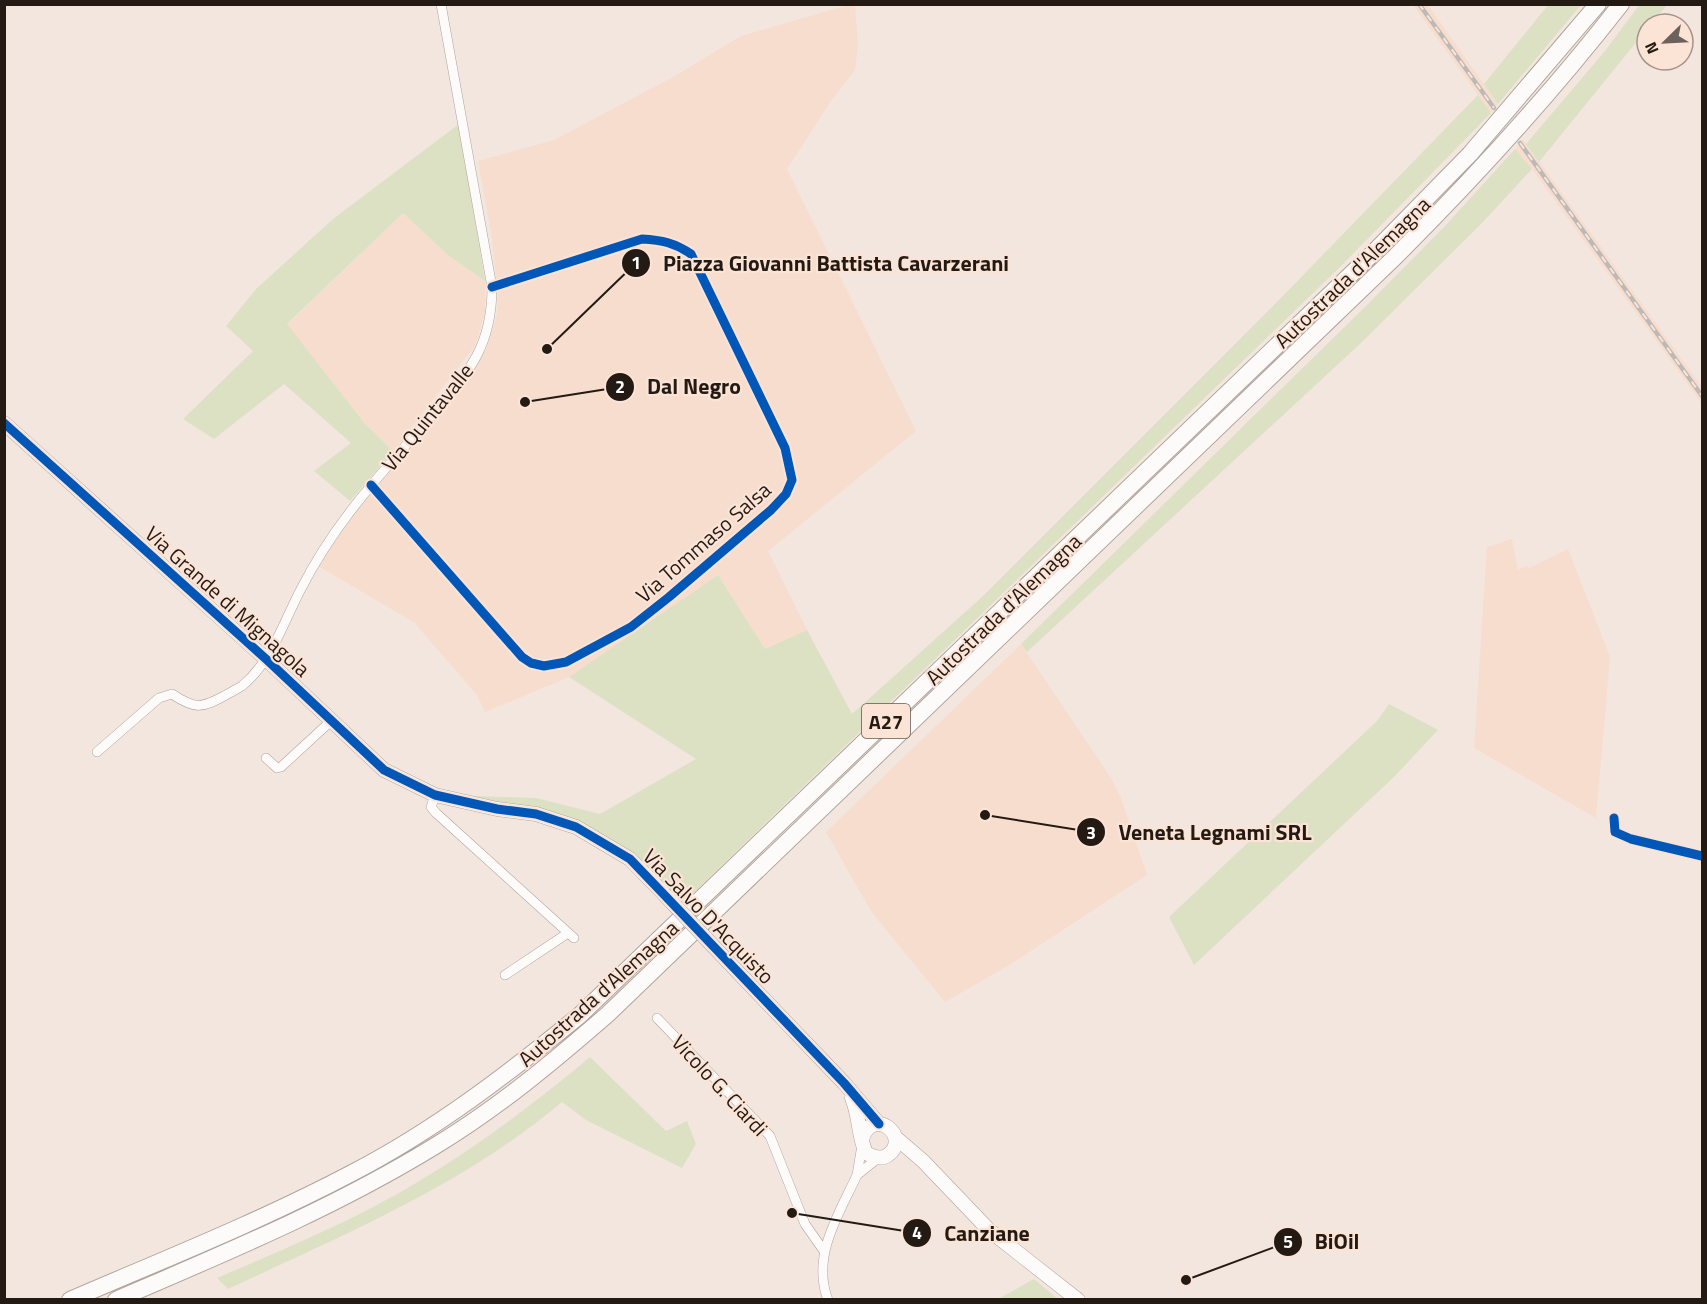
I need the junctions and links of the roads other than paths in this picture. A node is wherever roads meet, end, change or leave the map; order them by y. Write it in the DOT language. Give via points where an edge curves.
graph roads {
  1 [pos="441,4"];
  2 [pos="1598,4"];
  3 [pos="1621,4"];
  4 [pos="492,286"];
  5 [pos="4,423"];
  6 [pos="371,485"];
  7 [pos="266,659"];
  8 [pos="331,720"];
  9 [pos="96,752"];
  10 [pos="266,758"];
  11 [pos="435,795"];
  12 [pos="1614,818"];
  13 [pos="1702,856"];
  14 [pos="505,975"];
  15 [pos="657,1018"];
  16 [pos="844,1083"];
  17 [pos="879,1124"];
  18 [pos="895,1137"];
  19 [pos="862,1142"];
  20 [pos="883,1157"];
  21 [pos="923,1161"];
  22 [pos="857,1175"];
  23 [pos="824,1251"];
  24 [pos="70,1299"];
  25 [pos="116,1299"];
  26 [pos="828,1299"];
  27 [pos="1077,1299"];
  1 -- 4 [label="street, Via Quintavalle"];
  2 -- 24 [label="highway, Autostrada d'Alemagna / A27" via="1470,154 1378,247 580,1015 480,1094 353,1173"];
  3 -- 25 [label="highway, Autostrada d'Alemagna / A27" via="1524,122 1409,243 563,1053 471,1123 368,1185 255,1240"];
  4 -- 6 [label="street, Via Quintavalle" via="486,334 476,356 462,379"];
  4 -- 6 [label="street, Via Tommaso Salsa" via="642,239 677,244 691,254 785,448 792,480 786,494 631,627 566,662 544,666 522,657"];
  5 -- 7 [label="street, Via Grande di Mignagola"];
  6 -- 7 [label="street, Via Quintavalle" via="317,558"];
  7 -- 8 [label="street, Via Grande di Mignagola"];
  7 -- 9 [label="street, Via Quintavalle" via="241,686 210,704 198,706 172,694 159,698"];
  8 -- 10 [label="street" via="281,767"];
  8 -- 11 [label="street, Via Grande di Mignagola" via="384,770"];
  11 -- 14 [label="street" via="431,807 435,813 571,935"];
  11 -- 16 [label="street, Via Salvo D'Acquisto, bridge" via="536,814 576,826 630,858"];
  12 -- 13 [label="street" via="1615,832 1631,839"];
  15 -- 23 [label="street, Vicolo G. Ciardi" via="770,1136 804,1224"];
  16 -- 17 [label="street, Via Salvo D'Acquisto"];
  16 -- 19 [label="street, Via Salvo D'Acquisto" via="857,1110"];
  17 -- 18 [label="street, Via Salvo D'Acquisto" via="888,1126"];
  17 -- 19 [label="street" via="864,1131"];
  18 -- 20 [label="street" via="893,1150"];
  18 -- 21 [label="street, Via Salvo D'Acquisto"];
  19 -- 20 [label="street" via="866,1153"];
  19 -- 22 [label="street"];
  20 -- 21 [label="street" via="906,1153"];
  20 -- 22 [label="street"];
  21 -- 27 [label="street, Via Salvo D'Acquisto" via="989,1230"];
  22 -- 23 [label="street"];
  23 -- 26 [label="street" via="822,1273"];
}
